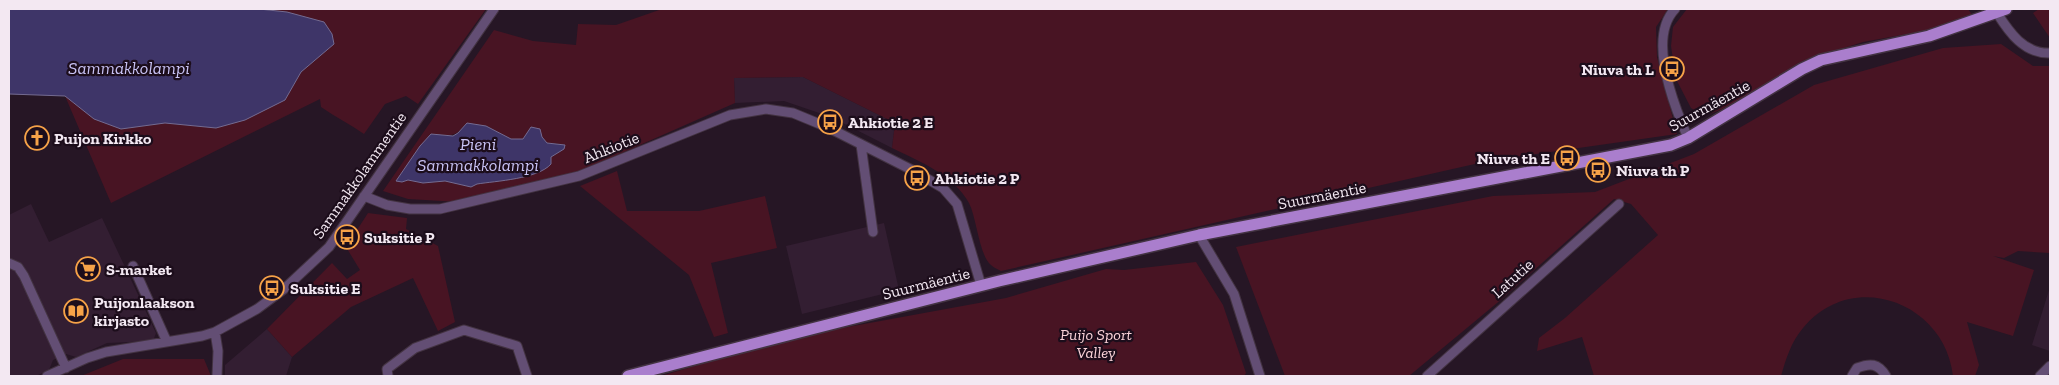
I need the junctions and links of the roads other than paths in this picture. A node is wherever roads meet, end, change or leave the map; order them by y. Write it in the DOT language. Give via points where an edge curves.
graph roads {
  1 [pos="494,9"];
  2 [pos="1675,9"];
  3 [pos="2001,11"];
  4 [pos="2050,53"];
  5 [pos="1688,138"];
  6 [pos="861,145"];
  7 [pos="364,196"];
  8 [pos="1619,204"];
  9 [pos="873,232"];
  10 [pos="1199,235"];
  11 [pos="9,263"];
  12 [pos="133,266"];
  13 [pos="981,286"];
  14 [pos="215,332"];
  15 [pos="168,342"];
  16 [pos="2050,366"];
  17 [pos="66,368"];
  18 [pos="1260,374"];
  19 [pos="47,376"];
  20 [pos="217,376"];
  21 [pos="388,376"];
  22 [pos="527,376"];
  23 [pos="628,376"];
  24 [pos="1427,376"];
  25 [pos="1852,376"];
  26 [pos="1886,376"];
  27 [pos="2040,376"];
  1 -- 7 [label="street, Sammakkolammentie"];
  2 -- 5 [label="street" via="1666,22 1662,38 1664,59"];
  3 -- 4 [label="street" via="2012,36 2021,44"];
  3 -- 5 [label="main road, Suurmäentie" via="1929,36 1821,60"];
  5 -- 10 [label="main road, Suurmäentie" via="1671,145"];
  6 -- 7 [label="street, Ahkiotie" via="793,112 766,110 730,115 579,176 440,210 387,205"];
  6 -- 9 [label="street"];
  6 -- 13 [label="street, Ahkiotie" via="943,188 957,204"];
  7 -- 14 [label="street, Sammakkolammentie" via="329,247 291,283 257,309"];
  8 -- 24 [label="street, Latutie"];
  10 -- 13 [label="main road, Suurmäentie"];
  10 -- 18 [label="street" via="1234,294"];
  11 -- 17 [label="street" via="18,267 24,276"];
  12 -- 15 [label="street"];
  13 -- 23 [label="main road, Suurmäentie"];
  14 -- 15 [label="street, Sammakkolammentie"];
  14 -- 20 [label="street"];
  15 -- 17 [label="street, Sammakkolammentie" via="106,352"];
  16 -- 27 [label="street"];
  17 -- 19 [label="street, Sammakkolammentie"];
  21 -- 22 [label="street" via="387,368 415,348 464,330 517,346"];
  25 -- 26 [label="street" via="1857,368 1873,364"];
}
